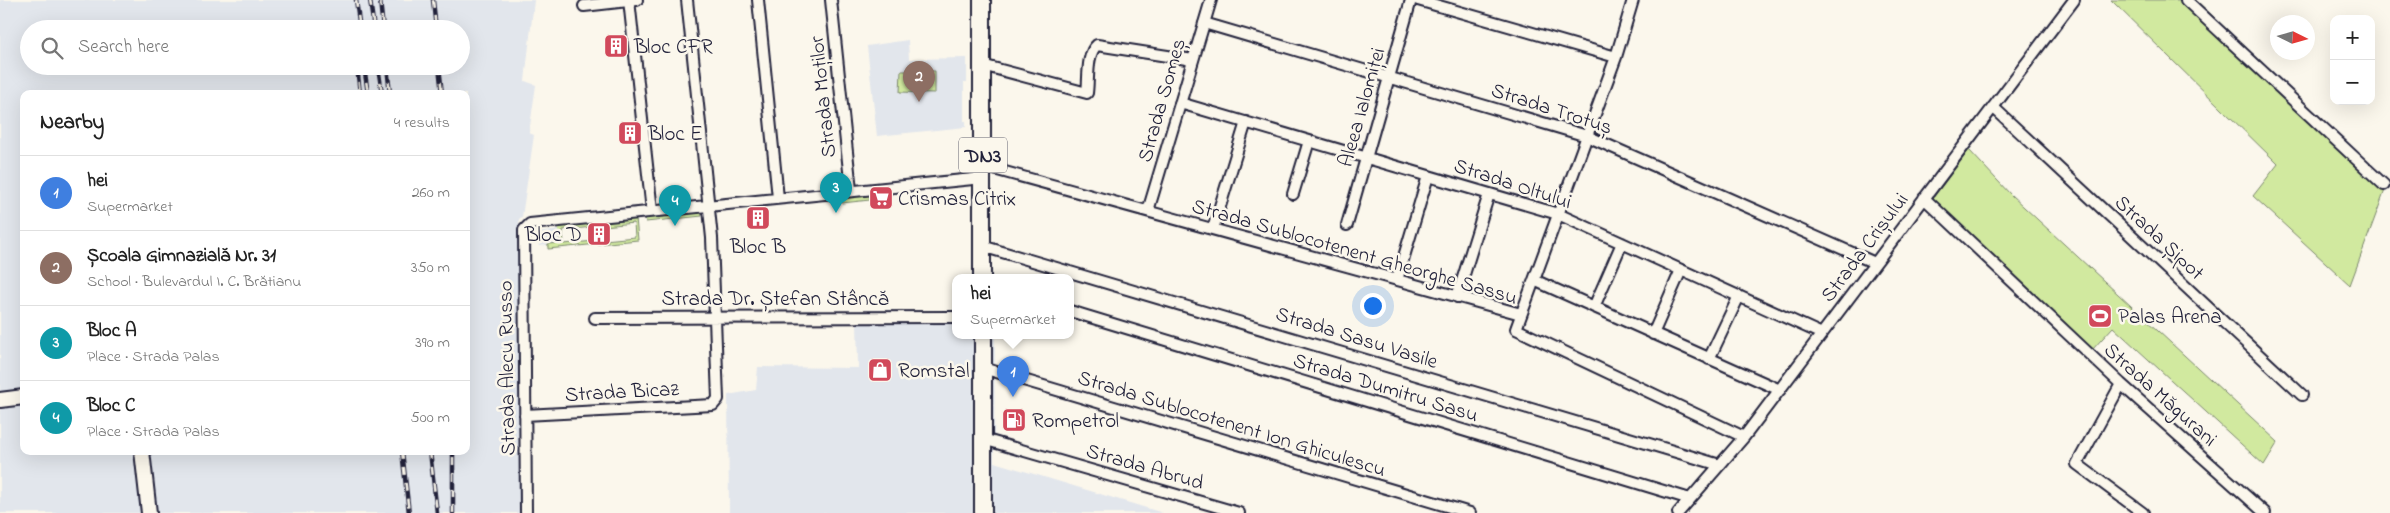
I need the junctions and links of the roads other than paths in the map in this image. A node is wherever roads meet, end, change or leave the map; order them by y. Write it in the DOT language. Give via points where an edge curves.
graph roads {
  1 [pos="632,0"];
  2 [pos="687,0"];
  3 [pos="758,0"];
  4 [pos="831,0"];
  5 [pos="982,0"];
  6 [pos="1211,0"];
  7 [pos="1411,0"];
  8 [pos="1418,0"];
  9 [pos="1632,0"];
  10 [pos="2074,0"];
  11 [pos="2186,0"];
  12 [pos="584,6"];
  13 [pos="1204,23"];
  14 [pos="1616,57"];
  15 [pos="1193,60"];
  16 [pos="982,65"];
  17 [pos="1389,77"];
  18 [pos="1180,103"];
  19 [pos="1992,107"];
  20 [pos="1246,122"];
  21 [pos="1587,136"];
  22 [pos="1309,141"];
  23 [pos="1366,158"];
  24 [pos="982,172"];
  25 [pos="1428,176"];
  26 [pos="2384,185"];
  27 [pos="851,190"];
  28 [pos="1293,194"];
  29 [pos="1489,194"];
  30 [pos="778,198"];
  31 [pos="1924,198"];
  32 [pos="709,205"];
  33 [pos="652,211"];
  34 [pos="1148,212"];
  35 [pos="1558,214"];
  36 [pos="1347,225"];
  37 [pos="1213,229"];
  38 [pos="1622,243"];
  39 [pos="982,246"];
  40 [pos="1875,263"];
  41 [pos="1681,270"];
  42 [pos="982,274"];
  43 [pos="1397,280"];
  44 [pos="1534,280"];
  45 [pos="1739,296"];
  46 [pos="1457,297"];
  47 [pos="1594,307"];
  48 [pos="1074,312"];
  49 [pos="1521,314"];
  50 [pos="716,316"];
  51 [pos="952,317"];
  52 [pos="595,318"];
  53 [pos="1653,334"];
  54 [pos="1822,334"];
  55 [pos="982,339"];
  56 [pos="1710,359"];
  57 [pos="983,368"];
  58 [pos="2120,384"];
  59 [pos="1780,390"];
  60 [pos="2302,395"];
  61 [pos="20,398"];
  62 [pos="0,400"];
  63 [pos="525,415"];
  64 [pos="1744,437"];
  65 [pos="983,439"];
  66 [pos="142,455"];
  67 [pos="1720,465"];
  68 [pos="1690,499"];
  69 [pos="149,513"];
  70 [pos="526,513"];
  71 [pos="983,513"];
  72 [pos="1238,513"];
  73 [pos="1470,513"];
  74 [pos="1678,513"];
  75 [pos="2143,513"];
  76 [pos="2265,513"];
  1 -- 12 [label="street"];
  1 -- 33 [label="street"];
  2 -- 32 [label="street"];
  3 -- 30 [label="street"];
  4 -- 27 [label="street, Strada Moților"];
  5 -- 16 [label="main road, DN3"];
  6 -- 13 [label="street, Strada Someș"];
  7 -- 17 [label="street, Aleea Ialomiței"];
  8 -- 14 [label="street"];
  9 -- 14 [label="street"];
  10 -- 19 [label="street, Strada Crișului"];
  11 -- 26 [label="street"];
  13 -- 15 [label="street, Strada Someș"];
  13 -- 17 [label="street, Strada Trotuș"];
  14 -- 21 [label="street"];
  15 -- 16 [label="street" via="1096,45 1091,55 1087,93"];
  15 -- 18 [label="street, Strada Someș"];
  16 -- 24 [label="main road, DN3"];
  17 -- 21 [label="street, Strada Trotuș"];
  17 -- 23 [label="street, Aleea Ialomiței"];
  18 -- 20 [label="street, Strada Oltului"];
  18 -- 34 [label="street, Strada Someș"];
  19 -- 31 [label="street, Strada Crișului"];
  19 -- 60 [label="street, Strada Șipot"];
  20 -- 22 [label="street, Strada Oltului"];
  20 -- 37 [label="street"];
  21 -- 35 [label="street"];
  21 -- 40 [label="street, Strada Trotuș"];
  22 -- 23 [label="street, Strada Oltului"];
  22 -- 28 [label="street"];
  23 -- 25 [label="street, Strada Oltului"];
  23 -- 36 [label="street, Aleea Ialomiței"];
  24 -- 27 [label="street"];
  24 -- 34 [label="street, Strada Sublocotenent Gheorghe Sassu"];
  24 -- 39 [label="main road, DN3"];
  25 -- 29 [label="street, Strada Oltului"];
  25 -- 43 [label="street"];
  27 -- 30 [label="street"];
  29 -- 35 [label="street, Strada Oltului"];
  29 -- 46 [label="street"];
  30 -- 32 [label="street"];
  31 -- 40 [label="street, Strada Crișului"];
  31 -- 58 [label="street, Strada Măgurani"];
  32 -- 33 [label="street"];
  32 -- 50 [label="street"];
  33 -- 63 [label="street, Strada Alecu Russo" via="530,224 524,230"];
  34 -- 37 [label="street, Strada Sublocotenent Gheorghe Sassu"];
  35 -- 38 [label="street, Strada Oltului"];
  35 -- 44 [label="street"];
  37 -- 43 [label="street, Strada Sublocotenent Gheorghe Sassu"];
  38 -- 41 [label="street, Strada Oltului"];
  38 -- 47 [label="street"];
  39 -- 42 [label="main road, DN3"];
  39 -- 67 [label="street, Strada Sasu Vasile"];
  40 -- 54 [label="street, Strada Crișului"];
  41 -- 45 [label="street, Strada Oltului"];
  41 -- 53 [label="street"];
  43 -- 46 [label="street, Strada Sublocotenent Gheorghe Sassu"];
  44 -- 47 [label="street"];
  44 -- 49 [label="street"];
  45 -- 54 [label="street, Strada Oltului"];
  45 -- 56 [label="street"];
  46 -- 49 [label="street, Strada Sublocotenent Gheorghe Sassu"];
  47 -- 53 [label="street"];
  48 -- 68 [label="street, Strada Dumitru Sasu"];
  49 -- 64 [label="street, Strada Sublocotenent Gheorghe Sassu" via="1516,329"];
  50 -- 51 [label="street, Strada Dr. Ștefan Stâncă"];
  50 -- 52 [label="street, Strada Dr. Ștefan Stâncă"];
  50 -- 63 [label="street, Strada Bicaz" via="718,398 713,405"];
  53 -- 56 [label="street"];
  54 -- 59 [label="street, Strada Crișului"];
  55 -- 57 [label="main road"];
  56 -- 59 [label="street"];
  57 -- 65 [label="main road"];
  57 -- 73 [label="street, Strada Sublocotenent Ion Ghiculescu"];
  58 -- 75 [label="street" via="2077,464"];
  58 -- 76 [label="street, Strada Măgurani"];
  59 -- 64 [label="street, Strada Crișului"];
  61 -- 62 [label="street"];
  63 -- 70 [label="street, Strada Alecu Russo"];
  64 -- 67 [label="street, Strada Crișului"];
  65 -- 71 [label="main road"];
  65 -- 72 [label="street, Strada Abrud"];
  66 -- 69 [label="street"];
  67 -- 68 [label="street, Strada Crișului"];
  68 -- 74 [label="street, Strada Crișului"];
}
